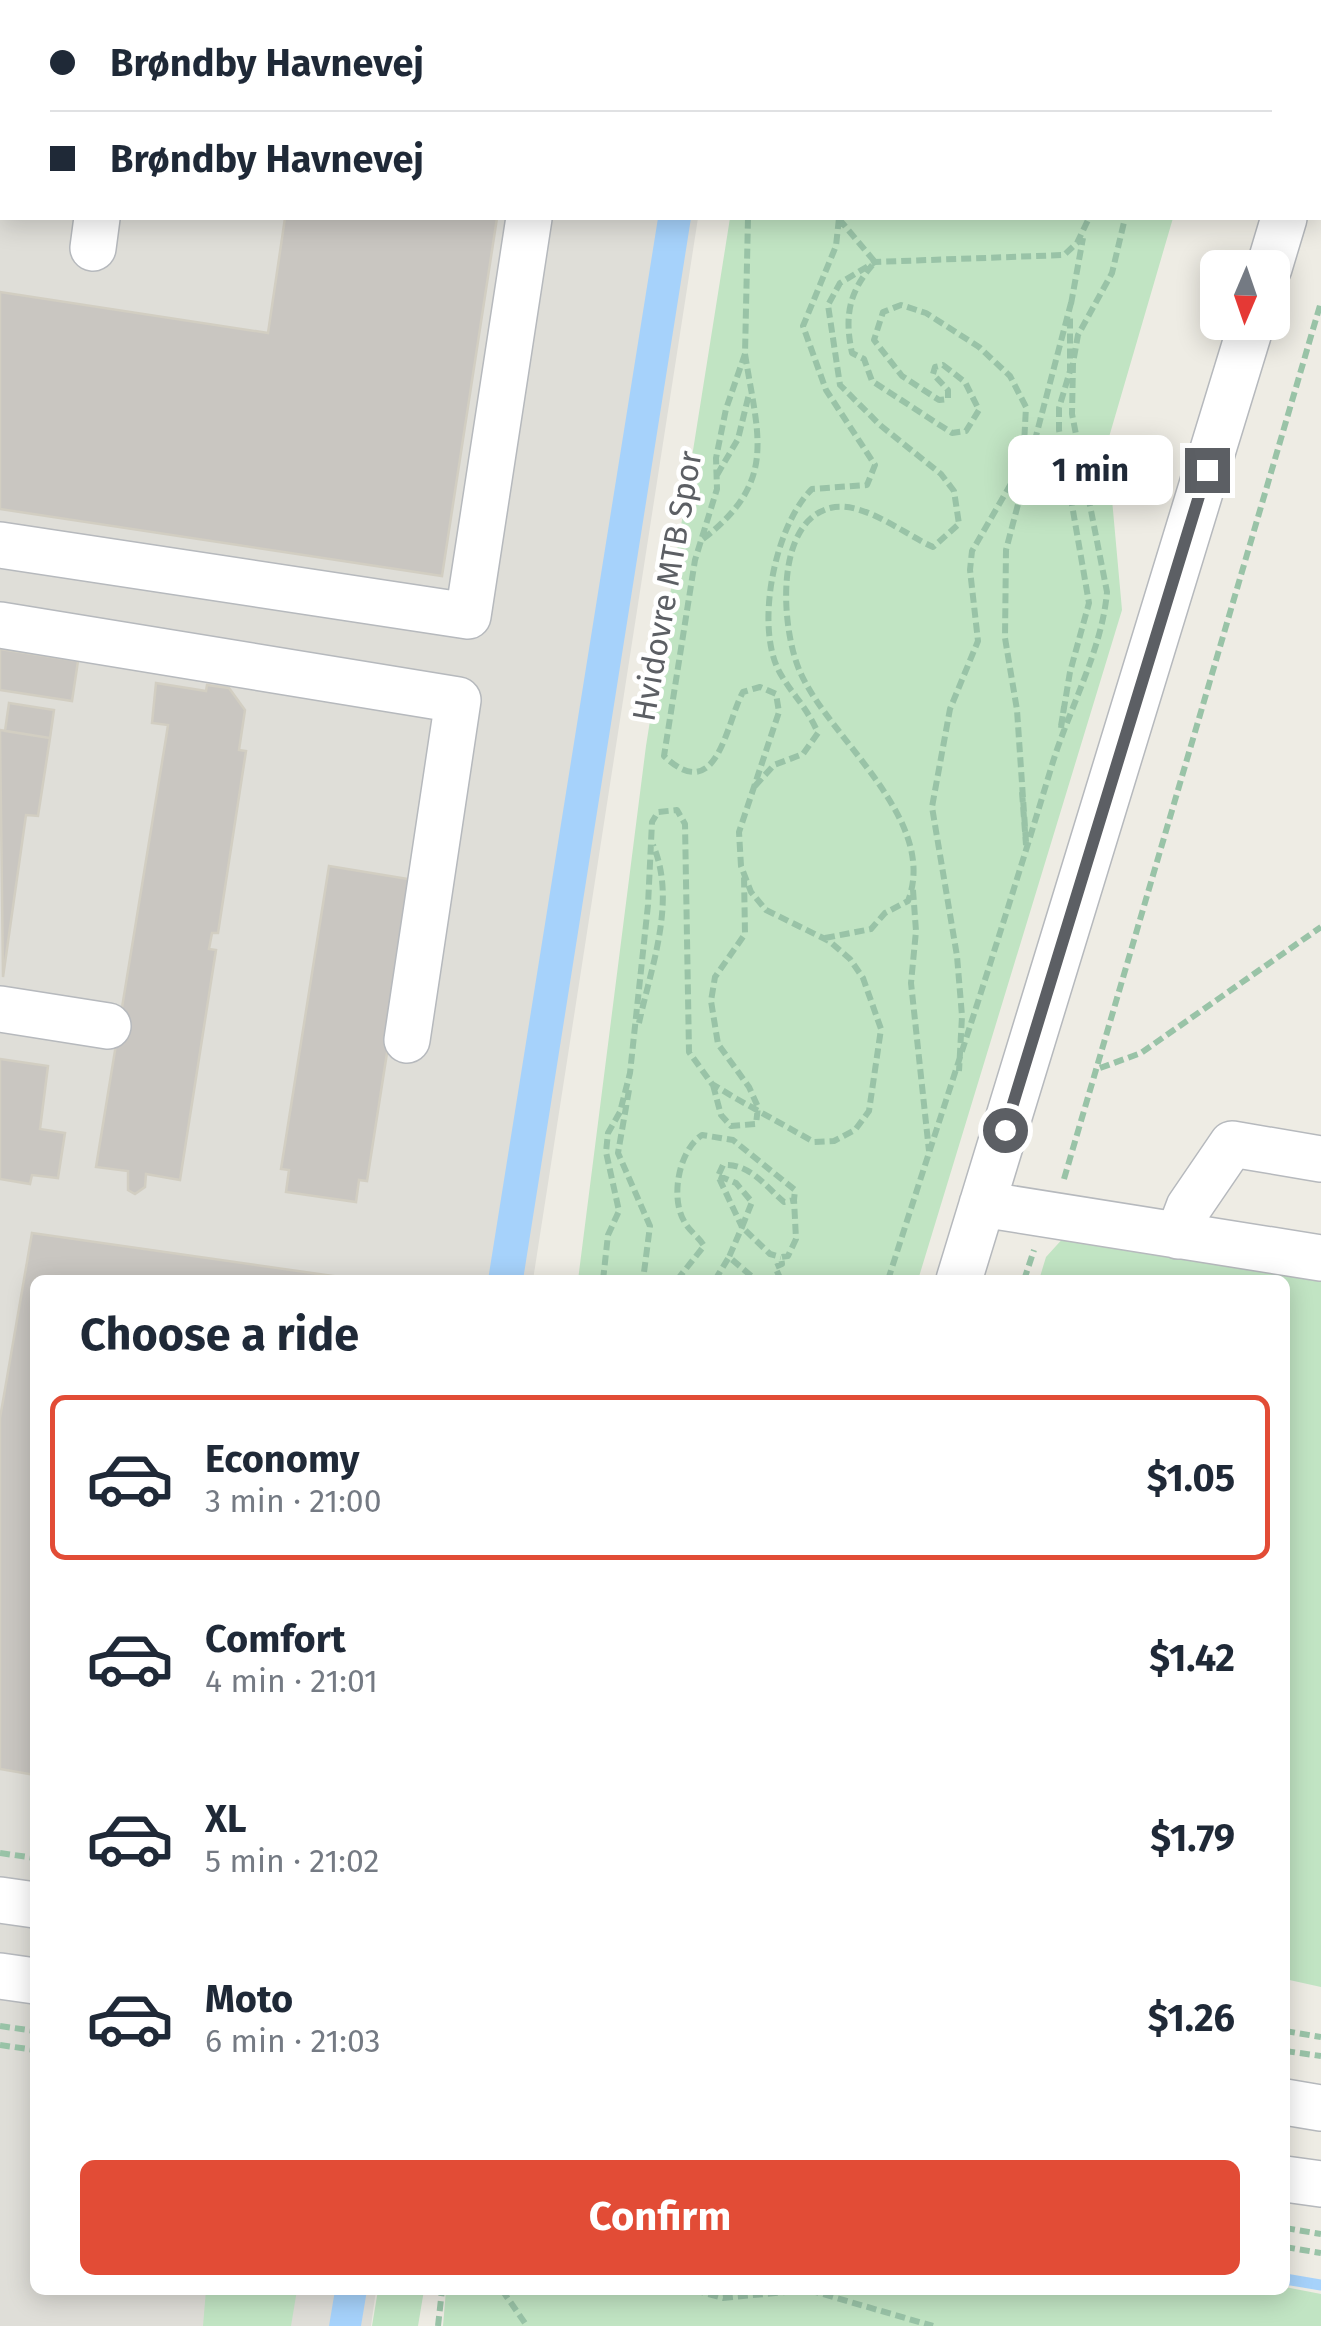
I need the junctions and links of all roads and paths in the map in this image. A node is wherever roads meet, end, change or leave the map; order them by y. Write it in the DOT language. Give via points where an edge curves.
graph roads {
  1 [pos="529,220"];
  2 [pos="748,220"];
  3 [pos="839,220"];
  4 [pos="841,220"];
  5 [pos="1088,220"];
  6 [pos="1125,220"];
  7 [pos="1283,220"];
  8 [pos="1274,250"];
  9 [pos="875,262"];
  10 [pos="1321,302"];
  11 [pos="1071,303"];
  12 [pos="1246,340"];
  13 [pos="744,354"];
  14 [pos="750,390"];
  15 [pos="716,476"];
  16 [pos="702,540"];
  17 [pos="0,545"];
  18 [pos="0,625"];
  19 [pos="1059,743"];
  20 [pos="751,791"];
  21 [pos="651,841"];
  22 [pos="1026,850"];
  23 [pos="744,874"];
  24 [pos="912,888"];
  25 [pos="1321,928"];
  26 [pos="824,938"];
  27 [pos="0,1008"];
  28 [pos="108,1026"];
  29 [pos="407,1040"];
  30 [pos="632,1052"];
  31 [pos="1099,1068"];
  32 [pos="959,1071"];
  33 [pos="712,1084"];
  34 [pos="758,1111"];
  35 [pos="929,1156"];
  36 [pos="1321,1158"];
  37 [pos="718,1176"];
  38 [pos="794,1200"];
  39 [pos="982,1204"];
  40 [pos="1050,1215"];
  41 [pos="742,1227"];
  42 [pos="1178,1236"];
  43 [pos="729,1257"];
  44 [pos="781,1257"];
  45 [pos="1321,1258"];
  46 [pos="604,1275"];
  47 [pos="643,1275"];
  48 [pos="681,1275"];
  49 [pos="718,1275"];
  50 [pos="750,1275"];
  51 [pos="779,1275"];
  52 [pos="890,1275"];
  53 [pos="961,1275"];
  54 [pos="1026,1275"];
  55 [pos="0,1853"];
  56 [pos="30,1857"];
  57 [pos="0,1900"];
  58 [pos="30,1904"];
  59 [pos="0,1976"];
  60 [pos="30,1980"];
  61 [pos="0,2026"];
  62 [pos="30,2030"];
  63 [pos="1290,2032"];
  64 [pos="1321,2037"];
  65 [pos="0,2045"];
  66 [pos="30,2049"];
  67 [pos="1290,2052"];
  68 [pos="1321,2056"];
  69 [pos="1290,2103"];
  70 [pos="1321,2108"];
  71 [pos="1290,2179"];
  72 [pos="1321,2184"];
  73 [pos="1290,2229"];
  74 [pos="1321,2234"];
  75 [pos="1290,2248"];
  76 [pos="1321,2254"];
  77 [pos="441,2295"];
  78 [pos="505,2295"];
  79 [pos="712,2295"];
  80 [pos="755,2295"];
  81 [pos="825,2295"];
  82 [pos="438,2326"];
  83 [pos="527,2326"];
  84 [pos="932,2326"];
  1 -- 17 [label="street" via="468,616"];
  2 -- 13 [label="path, Hvidovre MTB Spor"];
  3 -- 20 [label="path" via="836,246 803,326 826,390 875,465 867,486 812,488 789,521 771,578 766,638 780,674 805,703 818,733 804,754 774,764"];
  4 -- 9 [label="path"];
  5 -- 9 [label="path" via="1077,243 1049,258 1036,253"];
  5 -- 11 [label="path"];
  6 -- 19 [label="path" via="1112,273 1078,334 1073,362 1072,414 1107,592 1105,617"];
  7 -- 8 [label="street"];
  9 -- 24 [label="path" via="840,283 828,305 840,384 941,474 954,491 959,524 934,547 856,509 813,515 794,538 788,641 814,699 898,818 912,848"];
  9 -- 32 [label="path" via="858,282 848,318 852,353 864,359 872,380 952,433 976,421 979,410 965,382 943,365 935,367 948,398 926,395 874,340 883,312 900,305 979,346 1010,376 1026,407 1023,463 972,551 978,641 950,708 932,806 957,956"];
  10 -- 31 [label="path"];
  11 -- 19 [label="path" via="1070,371 1058,430 1089,603"];
  11 -- 22 [label="path" via="1006,550 1005,638"];
  12 -- 39 [label="street"];
  13 -- 14 [label="path"];
  13 -- 15 [label="path, Hvidovre MTB Spor" via="726,409"];
  14 -- 15 [label="path" via="738,439"];
  14 -- 16 [label="path" via="760,461 754,482 738,508"];
  15 -- 16 [label="path, Hvidovre MTB Spor"];
  16 -- 20 [label="path, Hvidovre MTB Spor" via="664,756 676,768 710,765 724,748 743,692 760,687 776,694 780,712"];
  18 -- 29 [label="street" via="458,700"];
  19 -- 22 [label="path"];
  20 -- 23 [label="path, Hvidovre MTB Spor" via="740,832"];
  21 -- 30 [label="path"];
  21 -- 30 [label="path" via="664,910"];
  21 -- 33 [label="path" via="658,812 677,810 686,834 687,1025 694,1060"];
  22 -- 32 [label="path"];
  23 -- 26 [label="path" via="766,910"];
  23 -- 34 [label="path, Hvidovre MTB Spor" via="744,934 715,977 712,1000 718,1044"];
  24 -- 26 [label="path" via="908,901 871,929"];
  24 -- 35 [label="path" via="911,983"];
  25 -- 31 [label="path" via="1141,1053"];
  26 -- 34 [label="path" via="863,978 881,1029 869,1111 855,1130 814,1142"];
  27 -- 28 [label="street"];
  30 -- 46 [label="path" via="620,1112 608,1133 618,1211"];
  30 -- 47 [label="path" via="618,1153 650,1226"];
  31 -- 40 [label="path"];
  32 -- 35 [label="path"];
  33 -- 34 [label="path"];
  33 -- 34 [label="path" via="731,1126 756,1124"];
  35 -- 52 [label="path"];
  36 -- 42 [label="street" via="1232,1144 1189,1207"];
  37 -- 38 [label="path" via="724,1165 735,1164 784,1202"];
  37 -- 41 [label="path"];
  37 -- 41 [label="path" via="748,1193"];
  38 -- 44 [label="path" via="796,1238"];
  38 -- 48 [label="path" via="795,1190 733,1140 702,1135 690,1142 679,1181 682,1218 704,1246"];
  39 -- 40 [label="street"];
  39 -- 53 [label="street"];
  40 -- 42 [label="street"];
  40 -- 54 [label="path"];
  41 -- 43 [label="path"];
  41 -- 44 [label="path"];
  42 -- 45 [label="street"];
  43 -- 49 [label="path"];
  43 -- 50 [label="path"];
  44 -- 51 [label="path" via="775,1267"];
  55 -- 56 [label="path"];
  57 -- 58 [label="street"];
  59 -- 60 [label="street"];
  61 -- 62 [label="path"];
  63 -- 64 [label="path"];
  65 -- 66 [label="path"];
  67 -- 68 [label="path"];
  69 -- 70 [label="street"];
  71 -- 72 [label="street"];
  73 -- 74 [label="path"];
  75 -- 76 [label="path"];
  77 -- 82 [label="path"];
  78 -- 83 [label="path"];
  79 -- 80 [label="path"];
  81 -- 84 [label="path"];
}
